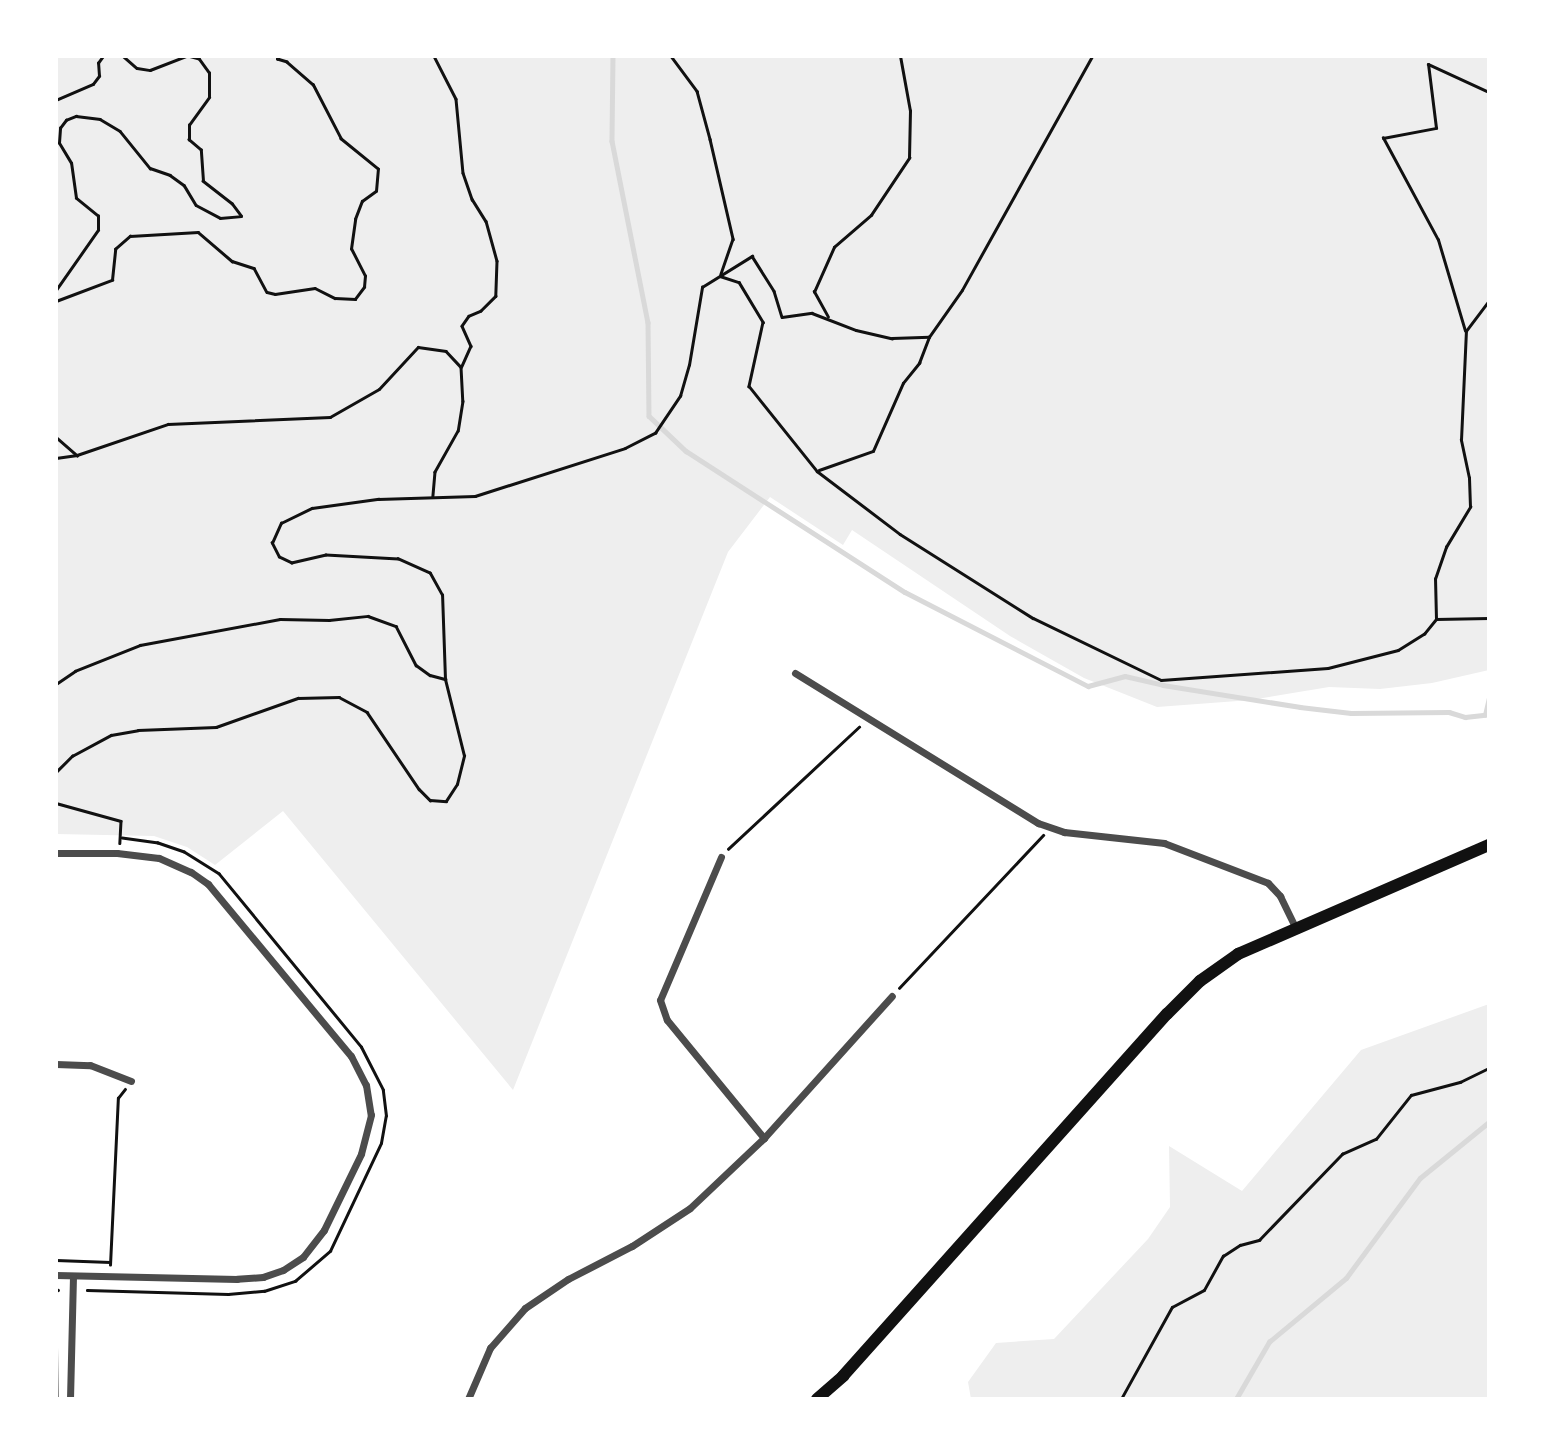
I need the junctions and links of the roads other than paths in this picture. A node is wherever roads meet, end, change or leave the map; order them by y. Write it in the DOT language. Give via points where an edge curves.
graph roads {
  1 [pos="794,673"];
  2 [pos="1489,845"];
  3 [pos="56,853"];
  4 [pos="721,857"];
  5 [pos="1296,929"];
  6 [pos="892,996"];
  7 [pos="56,1064"];
  8 [pos="131,1082"];
  9 [pos="764,1138"];
  10 [pos="56,1275"];
  11 [pos="73,1276"];
  12 [pos="70,1399"];
  13 [pos="468,1399"];
  14 [pos="817,1399"];
  1 -- 5 [label="street" via="993,797 1050,827 1164,843 1268,883"];
  2 -- 5 [label="main road"];
  3 -- 11 [label="street" via="159,858 208,884 351,1056 366,1085 371,1115 361,1154 324,1230 303,1257 283,1270 237,1279"];
  4 -- 9 [label="street" via="660,1000 667,1020"];
  5 -- 14 [label="main road" via="1219,965 1185,995 843,1376"];
  6 -- 9 [label="street"];
  7 -- 8 [label="street" via="98,1067"];
  9 -- 13 [label="street" via="690,1208 525,1308 489,1348"];
  10 -- 11 [label="street"];
  11 -- 12 [label="street"];
}
